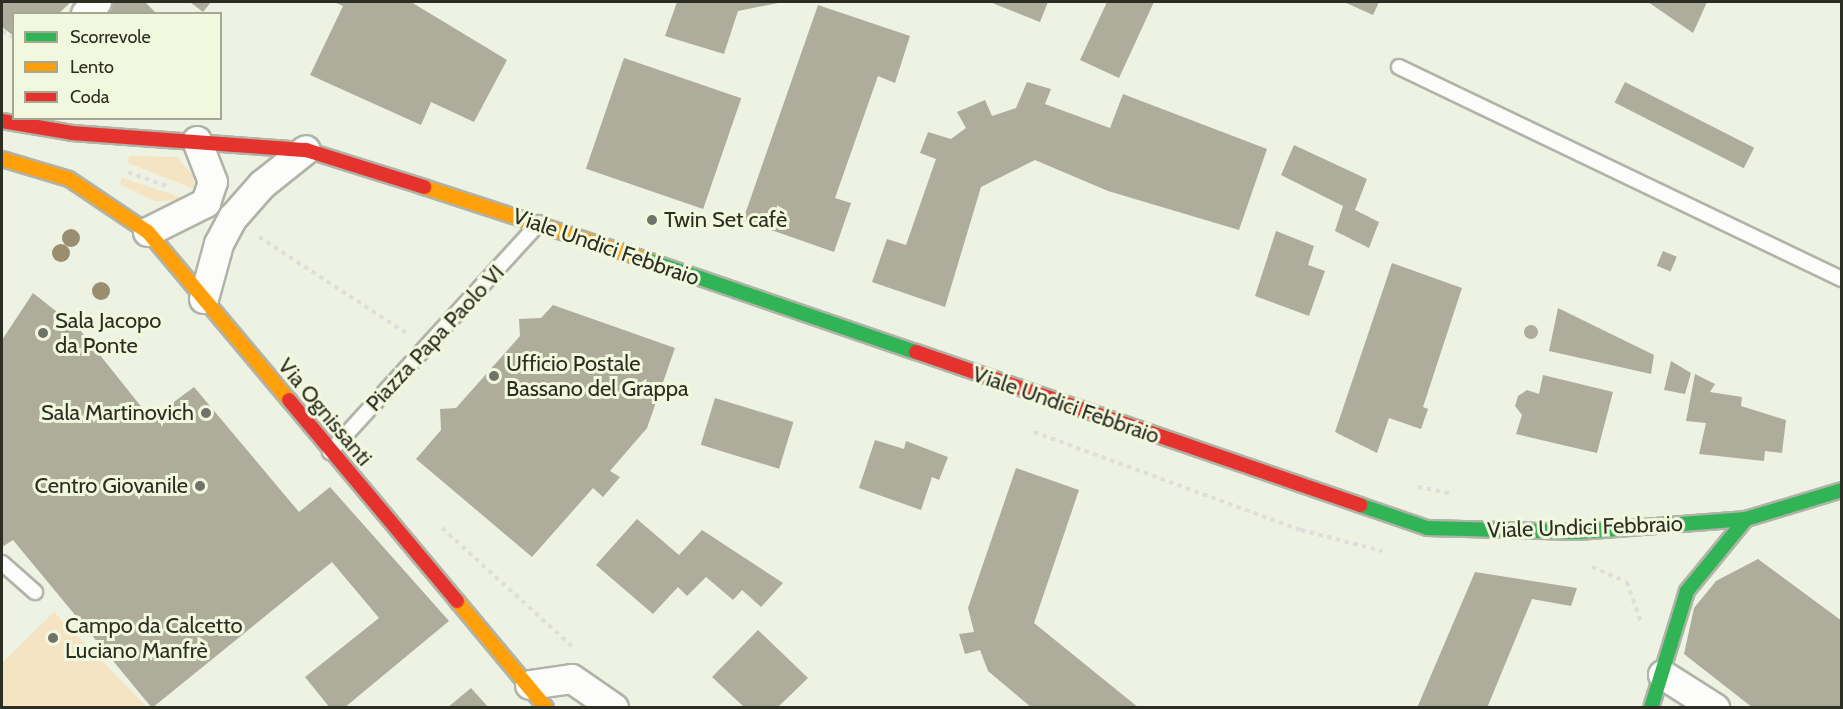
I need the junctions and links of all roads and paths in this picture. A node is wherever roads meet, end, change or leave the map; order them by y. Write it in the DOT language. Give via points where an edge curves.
graph roads {
  1 [pos="1399,67"];
  2 [pos="18,122"];
  3 [pos="197,141"];
  4 [pos="306,150"];
  5 [pos="2,159"];
  6 [pos="118,169"];
  7 [pos="180,191"];
  8 [pos="539,224"];
  9 [pos="148,232"];
  10 [pos="248,242"];
  11 [pos="1842,279"];
  12 [pos="204,299"];
  13 [pos="424,345"];
  14 [pos="330,452"];
  15 [pos="1414,486"];
  16 [pos="1842,489"];
  17 [pos="1460,495"];
  18 [pos="1746,519"];
  19 [pos="438,524"];
  20 [pos="2,563"];
  21 [pos="35,592"];
  22 [pos="583,656"];
  23 [pos="1663,675"];
  24 [pos="530,685"];
  25 [pos="546,708"];
  26 [pos="614,708"];
  27 [pos="1651,708"];
  28 [pos="1715,708"];
  1 -- 11 [label="lane"];
  2 -- 3 [label="street, Viale Undici Febbraio"];
  3 -- 4 [label="street, Viale Undici Febbraio"];
  3 -- 9 [label="street" via="212,174 206,203"];
  4 -- 8 [label="street, Viale Undici Febbraio"];
  4 -- 12 [label="street" via="262,185 233,218 219,244"];
  5 -- 9 [label="street, Via Ognissanti" via="69,179"];
  6 -- 7 [label="path"];
  8 -- 13 [label="lane, Piazza Papa Paolo VI"];
  8 -- 18 [label="street, Viale Undici Febbraio" via="1427,528 1578,532"];
  9 -- 12 [label="street, Via Ognissanti"];
  10 -- 13 [label="path" via="254,232"];
  12 -- 14 [label="street, Via Ognissanti"];
  13 -- 14 [label="lane, Piazza Papa Paolo VI"];
  14 -- 24 [label="street, Via Ognissanti"];
  15 -- 17 [label="path"];
  16 -- 18 [label="street, Viale Undici Febbraio"];
  18 -- 23 [label="street" via="1687,591"];
  19 -- 22 [label="path"];
  20 -- 21 [label="lane"];
  23 -- 27 [label="street"];
  23 -- 28 [label="street"];
  24 -- 25 [label="street, Via Ognissanti"];
  24 -- 26 [label="street" via="572,679"];
}
